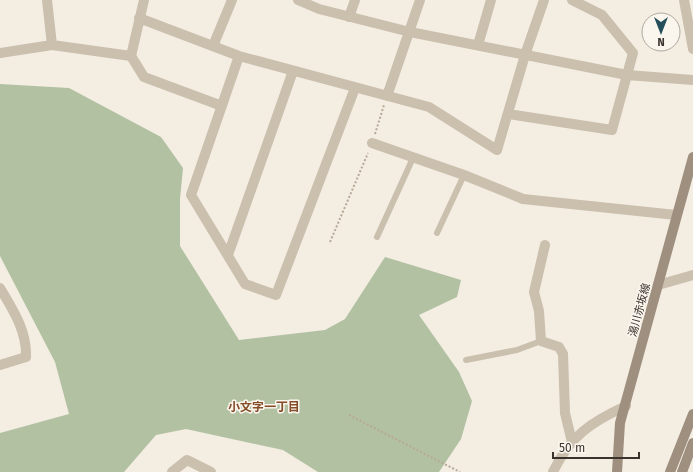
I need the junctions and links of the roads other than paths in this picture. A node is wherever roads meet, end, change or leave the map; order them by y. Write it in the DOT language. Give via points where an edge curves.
graph roads {
  1 [pos="47,0"];
  2 [pos="144,0"];
  3 [pos="232,0"];
  4 [pos="298,0"];
  5 [pos="355,0"];
  6 [pos="420,0"];
  7 [pos="491,0"];
  8 [pos="544,0"];
  9 [pos="572,0"];
  10 [pos="684,0"];
  11 [pos="349,17"];
  12 [pos="139,18"];
  13 [pos="410,32"];
  14 [pos="52,45"];
  15 [pos="478,45"];
  16 [pos="214,46"];
  17 [pos="693,49"];
  18 [pos="0,52"];
  19 [pos="525,55"];
  20 [pos="131,56"];
  21 [pos="239,56"];
  22 [pos="293,71"];
  23 [pos="627,75"];
  24 [pos="693,80"];
  25 [pos="354,88"];
  26 [pos="387,96"];
  27 [pos="222,106"];
  28 [pos="508,114"];
  29 [pos="372,143"];
  30 [pos="413,158"];
  31 [pos="692,162"];
  32 [pos="464,175"];
  33 [pos="676,215"];
  34 [pos="437,233"];
  35 [pos="376,237"];
  36 [pos="545,246"];
  37 [pos="228,255"];
  38 [pos="693,275"];
  39 [pos="658,285"];
  40 [pos="0,288"];
  41 [pos="541,340"];
  42 [pos="466,360"];
  43 [pos="0,364"];
  44 [pos="626,406"];
  45 [pos="693,414"];
  46 [pos="572,442"];
  47 [pos="693,443"];
  48 [pos="172,472"];
  49 [pos="211,472"];
  50 [pos="553,472"];
  51 [pos="617,472"];
  52 [pos="670,472"];
  53 [pos="682,472"];
  1 -- 14 [label="street"];
  2 -- 12 [label="street"];
  3 -- 16 [label="street"];
  4 -- 11 [label="street"];
  5 -- 11 [label="street"];
  6 -- 13 [label="street"];
  7 -- 15 [label="street"];
  8 -- 19 [label="street"];
  9 -- 23 [label="street" via="602,15 633,53"];
  10 -- 17 [label="street"];
  11 -- 13 [label="street"];
  12 -- 16 [label="street"];
  12 -- 20 [label="street"];
  13 -- 15 [label="street"];
  13 -- 26 [label="street"];
  14 -- 18 [label="street"];
  14 -- 20 [label="street"];
  15 -- 19 [label="street"];
  16 -- 21 [label="street"];
  19 -- 23 [label="street"];
  19 -- 28 [label="street"];
  20 -- 27 [label="street" via="144,77"];
  21 -- 22 [label="street"];
  21 -- 27 [label="street"];
  22 -- 25 [label="street"];
  22 -- 37 [label="street"];
  23 -- 24 [label="street"];
  23 -- 28 [label="street" via="612,130"];
  25 -- 26 [label="street"];
  25 -- 37 [label="street" via="276,295 245,284"];
  26 -- 28 [label="street" via="429,107 497,150"];
  27 -- 37 [label="street" via="191,195"];
  29 -- 30 [label="street"];
  30 -- 32 [label="street"];
  30 -- 35 [label="lane"];
  31 -- 33 [label="main road, 湯川赤坂線"];
  32 -- 33 [label="street" via="523,199"];
  32 -- 34 [label="lane"];
  33 -- 39 [label="main road, 湯川赤坂線"];
  36 -- 41 [label="street" via="534,292 539,311"];
  38 -- 39 [label="street"];
  39 -- 44 [label="main road, 湯川赤坂線"];
  40 -- 43 [label="street" via="15,312 27,343 26,357"];
  41 -- 42 [label="lane" via="517,350"];
  41 -- 46 [label="street" via="559,347 563,354 565,413"];
  44 -- 46 [label="street" via="602,417"];
  44 -- 51 [label="main road, 湯川赤坂線" via="620,423"];
  45 -- 52 [label="main road"];
  46 -- 50 [label="street" via="562,452"];
  47 -- 53 [label="main road"];
  48 -- 49 [label="street" via="187,460"];
}
